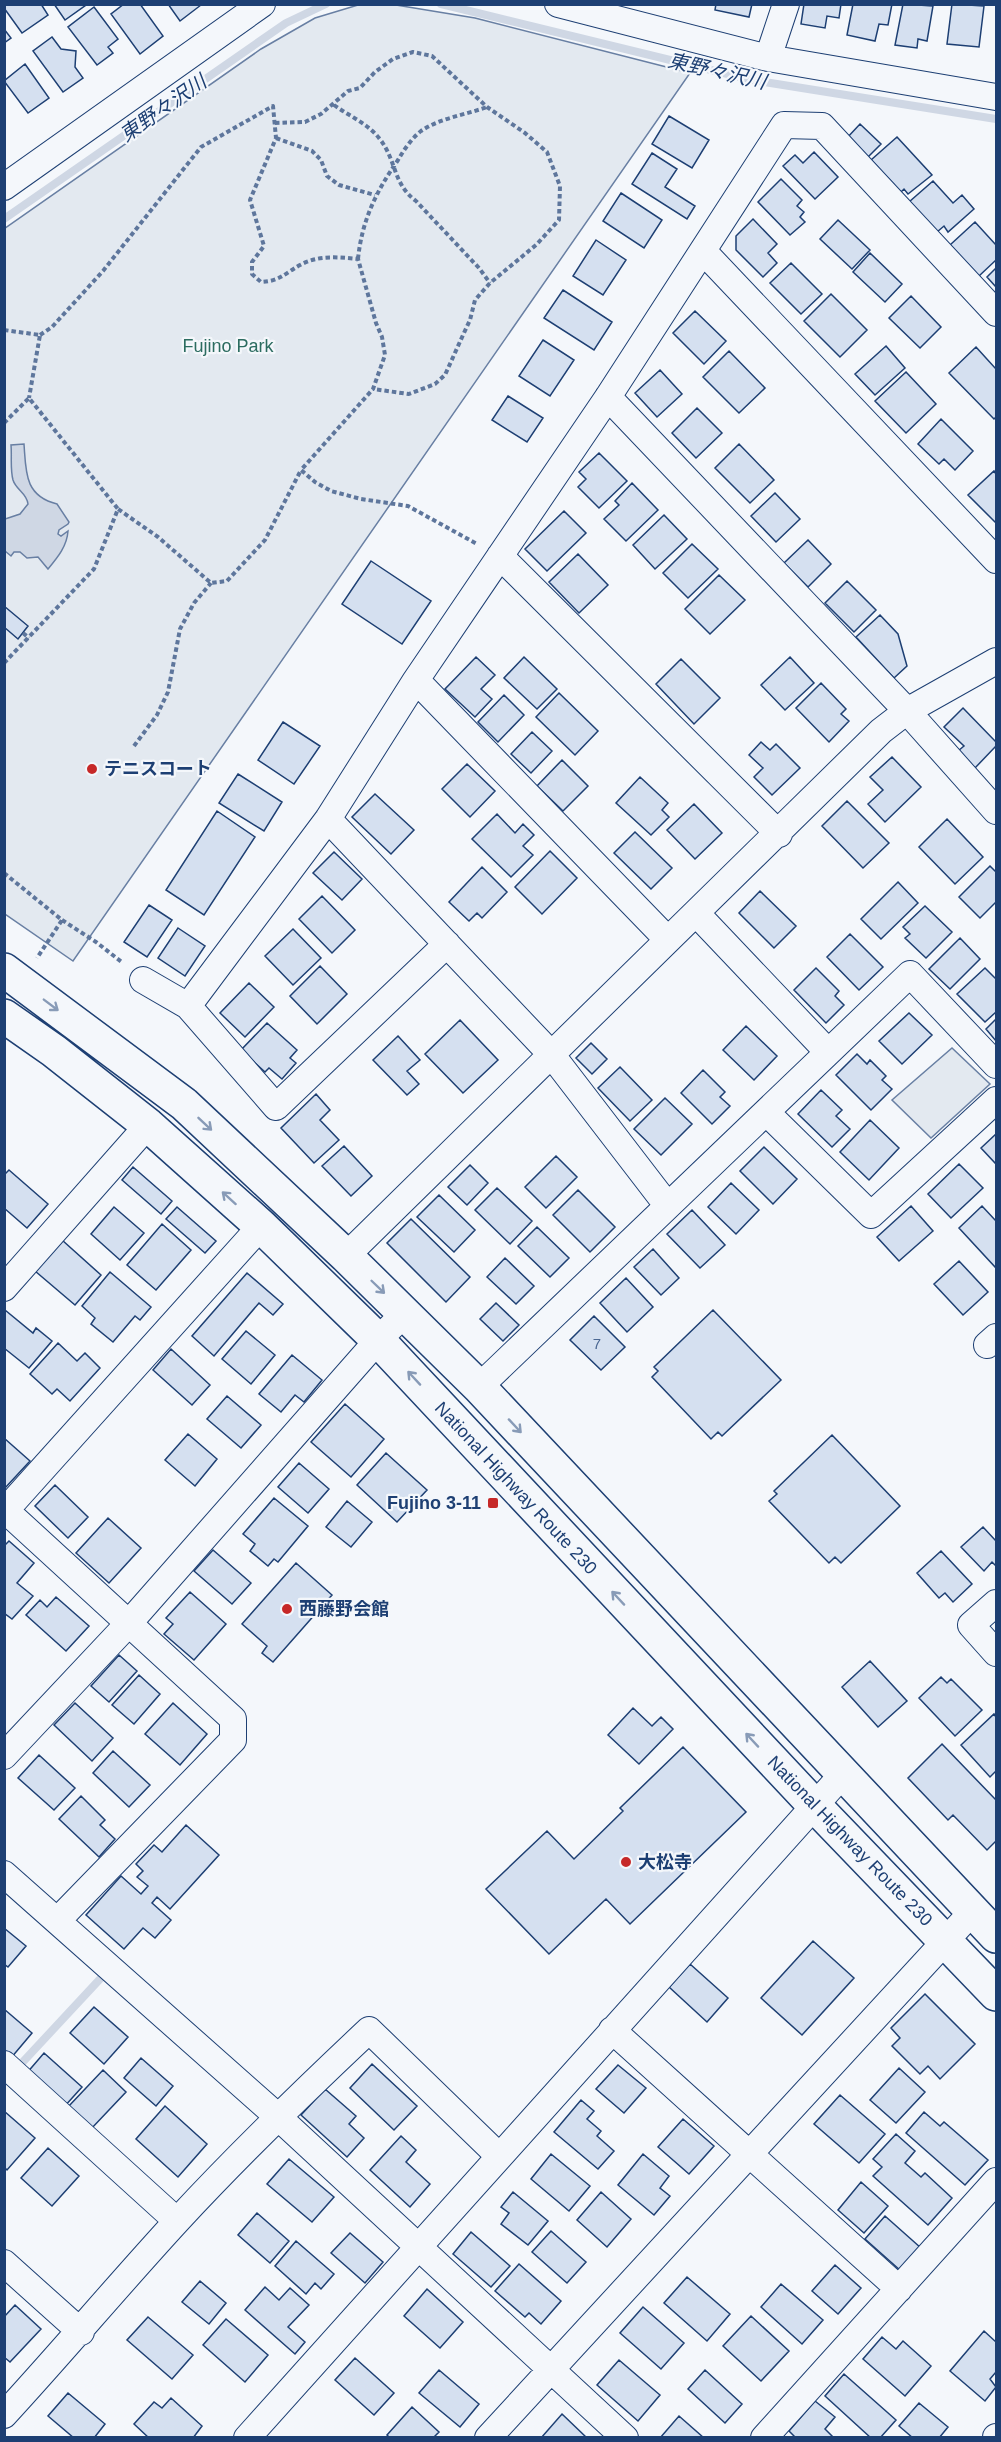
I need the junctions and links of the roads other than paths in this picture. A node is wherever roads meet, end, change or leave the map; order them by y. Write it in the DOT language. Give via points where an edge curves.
graph roads {
  1 [pos="262,4"];
  2 [pos="558,4"];
  3 [pos="786,4"];
  4 [pos="589,8"];
  5 [pos="768,58"];
  6 [pos="996,97"];
  7 [pos="4,187"];
  8 [pos="703,251"];
  9 [pos="996,313"];
  10 [pos="608,397"];
  11 [pos="500,556"];
  12 [pos="996,560"];
  13 [pos="996,661"];
  14 [pos="416,680"];
  15 [pos="907,711"];
  16 [pos="996,811"];
  17 [pos="328,819"];
  18 [pos="778,834"];
  19 [pos="696,913"];
  20 [pos="668,940"];
  21 [pos="447,944"];
  22 [pos="4,970"];
  23 [pos="143,980"];
  24 [pos="188,1006"];
  25 [pos="4,1016"];
  26 [pos="828,1052"];
  27 [pos="551,1054"];
  28 [pos="996,1065"];
  29 [pos="996,1100"];
  30 [pos="767,1113"];
  31 [pos="148,1125"];
  32 [pos="667,1205"];
  33 [pos="261,1226"];
  34 [pos="346,1256"];
  35 [pos="4,1288"];
  36 [pos="405,1313"];
  37 [pos="378,1340"];
  38 [pos="479,1387"];
  39 [pos="5,1511"];
  40 [pos="996,1603"];
  41 [pos="129,1623"];
  42 [pos="996,1653"];
  43 [pos="4,1756"];
  44 [pos="843,1774"];
  45 [pos="814,1805"];
  46 [pos="4,1874"];
  47 [pos="973,1911"];
  48 [pos="57,1921"];
  49 [pos="996,1936"];
  50 [pos="945,1939"];
  51 [pos="996,1994"];
  52 [pos="612,2030"];
  53 [pos="4,2064"];
  54 [pos="277,2116"];
  55 [pos="748,2153"];
  56 [pos="499,2156"];
  57 [pos="996,2181"];
  58 [pos="177,2221"];
  59 [pos="418,2247"];
  60 [pos="4,2263"];
  61 [pos="899,2289"];
  62 [pos="81,2332"];
  63 [pos="550,2368"];
  64 [pos="4,2415"];
  65 [pos="767,2436"];
  66 [pos="247,2438"];
  67 [pos="488,2438"];
  68 [pos="625,2438"];
  1 -- 7 [label="street"];
  2 -- 4 [label="street"];
  3 -- 5 [label="street"];
  4 -- 5 [label="street"];
  5 -- 6 [label="street"];
  8 -- 9 [label="street" via="784,125 822,126"];
  8 -- 10 [label="street"];
  8 -- 12 [label="street"];
  10 -- 11 [label="street"];
  10 -- 15 [label="street"];
  11 -- 14 [label="street"];
  11 -- 18 [label="street"];
  13 -- 15 [label="street"];
  14 -- 17 [label="street"];
  14 -- 20 [label="street"];
  15 -- 16 [label="street"];
  15 -- 18 [label="street" via="881,731"];
  17 -- 21 [label="street"];
  17 -- 24 [label="street"];
  18 -- 19 [label="street"];
  19 -- 20 [label="street"];
  19 -- 26 [label="street"];
  20 -- 27 [label="street"];
  21 -- 24 [label="street" via="276,1107"];
  21 -- 27 [label="street"];
  22 -- 34 [label="highway, one-way" via="184,1104"];
  23 -- 24 [label="street"];
  25 -- 31 [label="highway, National Highway Route 230"];
  26 -- 28 [label="street" via="910,974"];
  26 -- 30 [label="street"];
  27 -- 32 [label="street"];
  27 -- 34 [label="street"];
  29 -- 30 [label="street" via="871,1215"];
  30 -- 32 [label="street"];
  33 -- 31 [label="highway, National Highway Route 230, one-way"];
  31 -- 35 [label="street"];
  32 -- 38 [label="street"];
  33 -- 37 [label="highway, National Highway Route 230"];
  33 -- 39 [label="street"];
  34 -- 36 [label="highway, one-way"];
  36 -- 37 [label="street"];
  36 -- 38 [label="highway"];
  37 -- 41 [label="street"];
  45 -- 37 [label="highway, National Highway Route 230, one-way"];
  38 -- 44 [label="highway, one-way"];
  39 -- 41 [label="street"];
  40 -- 42 [label="street" via="971,1625"];
  41 -- 43 [label="street"];
  41 -- 48 [label="street" via="233,1719 233,1740"];
  44 -- 45 [label="street"];
  44 -- 47 [label="highway"];
  45 -- 50 [label="highway, National Highway Route 230"];
  45 -- 52 [label="street"];
  46 -- 48 [label="street"];
  47 -- 49 [label="highway"];
  47 -- 50 [label="street"];
  48 -- 54 [label="street"];
  50 -- 51 [label="highway, National Highway Route 230"];
  50 -- 55 [label="street"];
  52 -- 55 [label="street"];
  52 -- 56 [label="street"];
  53 -- 58 [label="street"];
  54 -- 56 [label="street" via="369,2030"];
  54 -- 58 [label="street"];
  54 -- 59 [label="street"];
  55 -- 61 [label="street"];
  55 -- 63 [label="street"];
  56 -- 59 [label="street"];
  57 -- 61 [label="street"];
  58 -- 62 [label="street"];
  59 -- 63 [label="street"];
  59 -- 66 [label="street"];
  60 -- 62 [label="street"];
  61 -- 65 [label="street"];
  62 -- 64 [label="street"];
  63 -- 67 [label="street"];
  63 -- 68 [label="street"];
}
